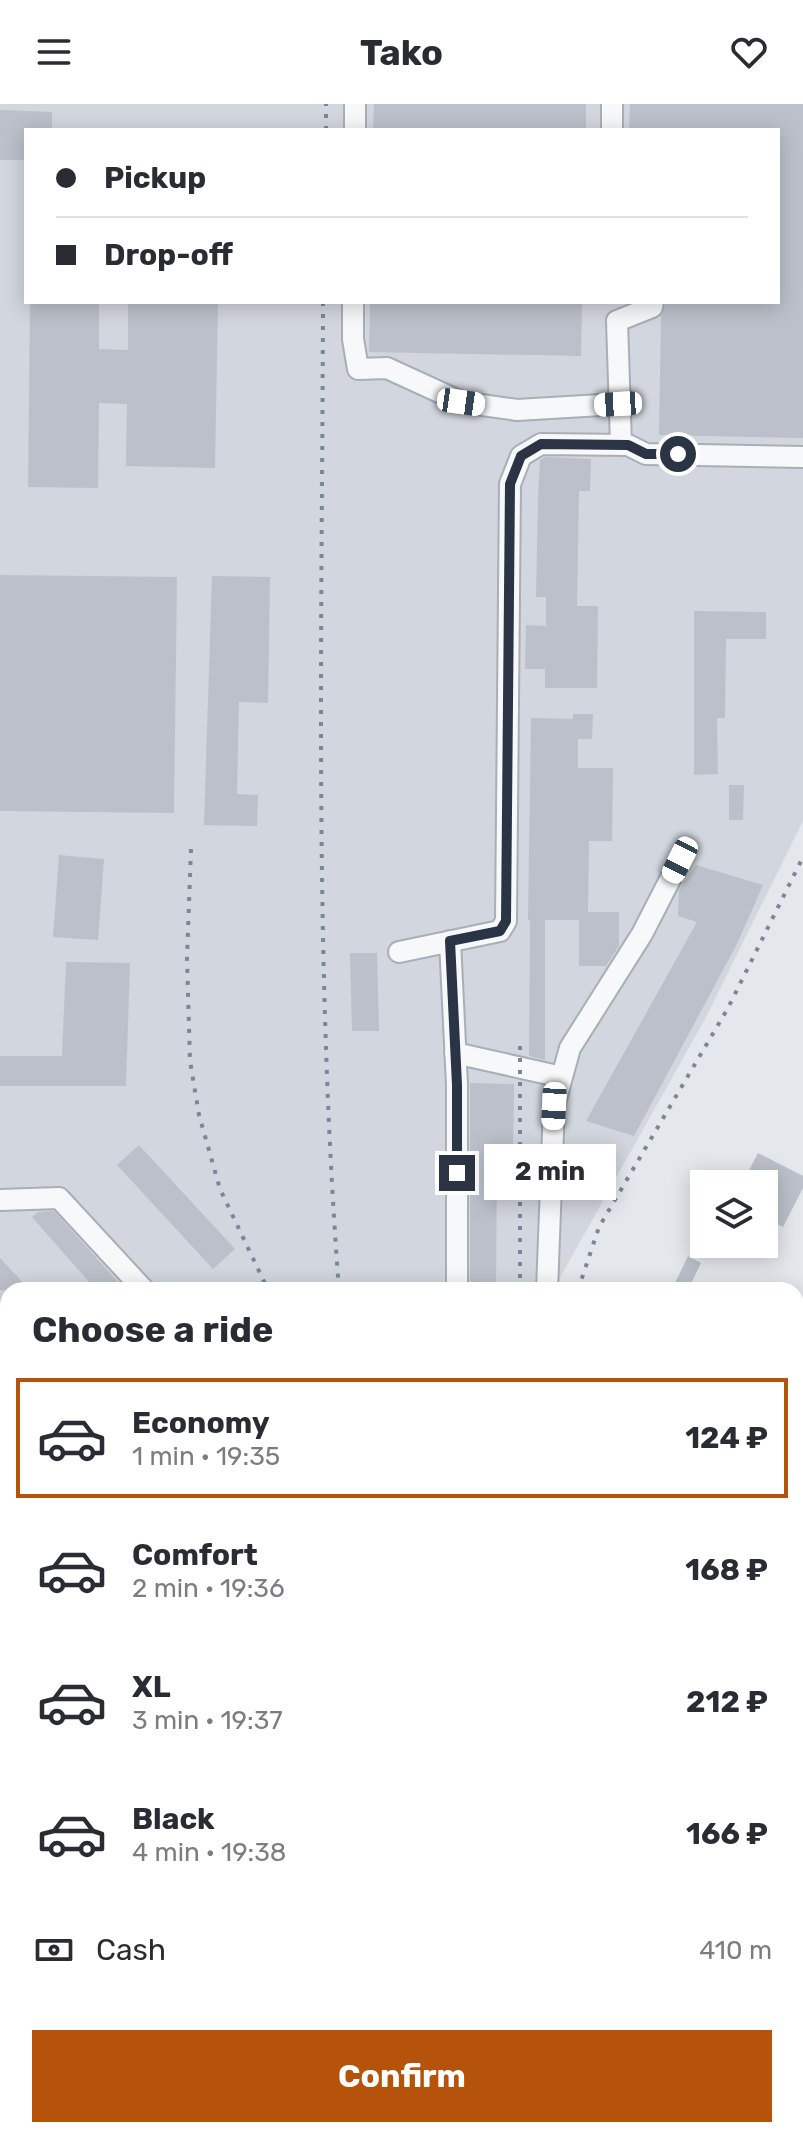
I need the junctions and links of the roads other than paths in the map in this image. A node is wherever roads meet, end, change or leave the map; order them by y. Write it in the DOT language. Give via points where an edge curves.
graph roads {
  1 [pos="355,104"];
  2 [pos="612,104"];
  3 [pos="355,128"];
  4 [pos="612,128"];
  5 [pos="353,304"];
  6 [pos="653,304"];
  7 [pos="618,404"];
  8 [pos="621,444"];
  9 [pos="803,457"];
  10 [pos="680,860"];
  11 [pos="450,941"];
  12 [pos="399,952"];
  13 [pos="455,1053"];
  14 [pos="562,1077"];
  15 [pos="0,1200"];
  16 [pos="137,1282"];
  17 [pos="457,1282"];
  18 [pos="547,1282"];
  1 -- 3 [label="lane"];
  2 -- 4 [label="lane"];
  5 -- 7 [label="lane" via="358,369 387,368 461,402 517,410"];
  6 -- 7 [label="lane" via="617,321"];
  7 -- 8 [label="lane"];
  8 -- 9 [label="lane" via="646,454"];
  8 -- 11 [label="lane" via="541,444 521,456 510,484 506,921 500,931"];
  10 -- 14 [label="lane" via="642,934 570,1048"];
  11 -- 12 [label="lane"];
  11 -- 13 [label="lane"];
  13 -- 14 [label="lane"];
  13 -- 17 [label="lane"];
  14 -- 18 [label="lane" via="554,1106"];
  15 -- 16 [label="lane" via="59,1198"];
}
